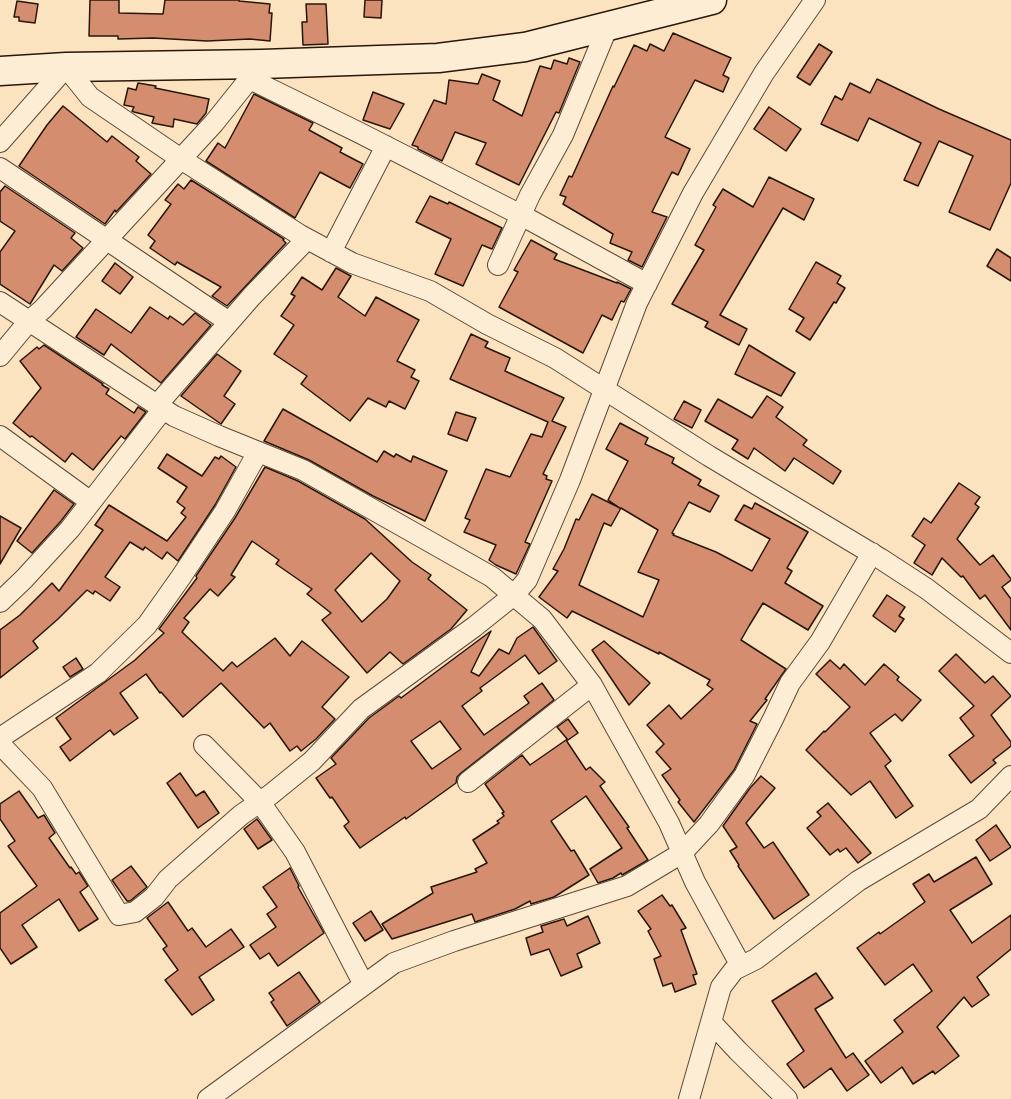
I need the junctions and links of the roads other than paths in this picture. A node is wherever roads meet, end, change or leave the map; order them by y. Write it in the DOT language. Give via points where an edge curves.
graph roads {
  1 [pos="712,0"];
  2 [pos="815,0"];
  3 [pos="652,7"];
  4 [pos="608,26"];
  5 [pos="66,67"];
  6 [pos="0,71"];
  7 [pos="256,71"];
  8 [pos="0,142"];
  9 [pos="386,146"];
  10 [pos="181,159"];
  11 [pos="0,168"];
  12 [pos="521,215"];
  13 [pos="307,239"];
  14 [pos="106,240"];
  15 [pos="331,252"];
  16 [pos="498,265"];
  17 [pos="646,284"];
  18 [pos="0,302"];
  19 [pos="29,321"];
  20 [pos="229,322"];
  21 [pos="0,356"];
  22 [pos="604,389"];
  23 [pos="160,407"];
  24 [pos="0,436"];
  25 [pos="258,452"];
  26 [pos="91,502"];
  27 [pos="872,553"];
  28 [pos="513,595"];
  29 [pos="0,602"];
  30 [pos="1011,653"];
  31 [pos="591,685"];
  32 [pos="0,738"];
  33 [pos="0,744"];
  34 [pos="204,745"];
  35 [pos="1011,776"];
  36 [pos="468,782"];
  37 [pos="260,802"];
  38 [pos="682,853"];
  39 [pos="741,966"];
  40 [pos="364,985"];
  41 [pos="711,1022"];
  42 [pos="208,1099"];
  43 [pos="689,1099"];
  44 [pos="787,1099"];
  1 -- 3 [label="main road"];
  2 -- 17 [label="street" via="758,83 693,193"];
  3 -- 4 [label="main road"];
  4 -- 7 [label="main road" via="525,47 438,58"];
  4 -- 12 [label="street" via="563,135"];
  5 -- 6 [label="main road"];
  5 -- 7 [label="main road"];
  5 -- 8 [label="street"];
  5 -- 10 [label="street" via="90,97"];
  7 -- 9 [label="street"];
  7 -- 10 [label="street"];
  9 -- 12 [label="street"];
  9 -- 15 [label="street"];
  10 -- 13 [label="street"];
  10 -- 14 [label="street"];
  11 -- 14 [label="street"];
  12 -- 16 [label="street"];
  12 -- 17 [label="street"];
  13 -- 15 [label="street"];
  13 -- 20 [label="street"];
  14 -- 19 [label="street"];
  14 -- 20 [label="street"];
  15 -- 22 [label="street" via="430,291"];
  17 -- 22 [label="street"];
  18 -- 19 [label="street"];
  19 -- 21 [label="street"];
  19 -- 23 [label="street"];
  20 -- 23 [label="street"];
  22 -- 27 [label="street"];
  22 -- 28 [label="street" via="527,580"];
  23 -- 25 [label="street"];
  23 -- 26 [label="street"];
  24 -- 26 [label="street"];
  25 -- 28 [label="street" via="313,475 492,577"];
  25 -- 32 [label="street" via="225,512 147,625 98,673"];
  26 -- 29 [label="street"];
  27 -- 30 [label="street"];
  27 -- 38 [label="street" via="820,642 790,683 744,776"];
  28 -- 31 [label="street" via="542,619"];
  28 -- 37 [label="street" via="361,709 312,761"];
  31 -- 36 [label="street"];
  31 -- 38 [label="street"];
  33 -- 37 [label="street" via="42,788 119,915 135,912 154,897 168,879"];
  34 -- 37 [label="street"];
  35 -- 39 [label="street" via="980,809 858,881 756,959"];
  37 -- 40 [label="street" via="295,852"];
  38 -- 39 [label="street"];
  38 -- 40 [label="street" via="627,886 394,963"];
  39 -- 41 [label="street" via="721,987"];
  40 -- 42 [label="street"];
  41 -- 43 [label="street"];
  41 -- 44 [label="street"];
}
